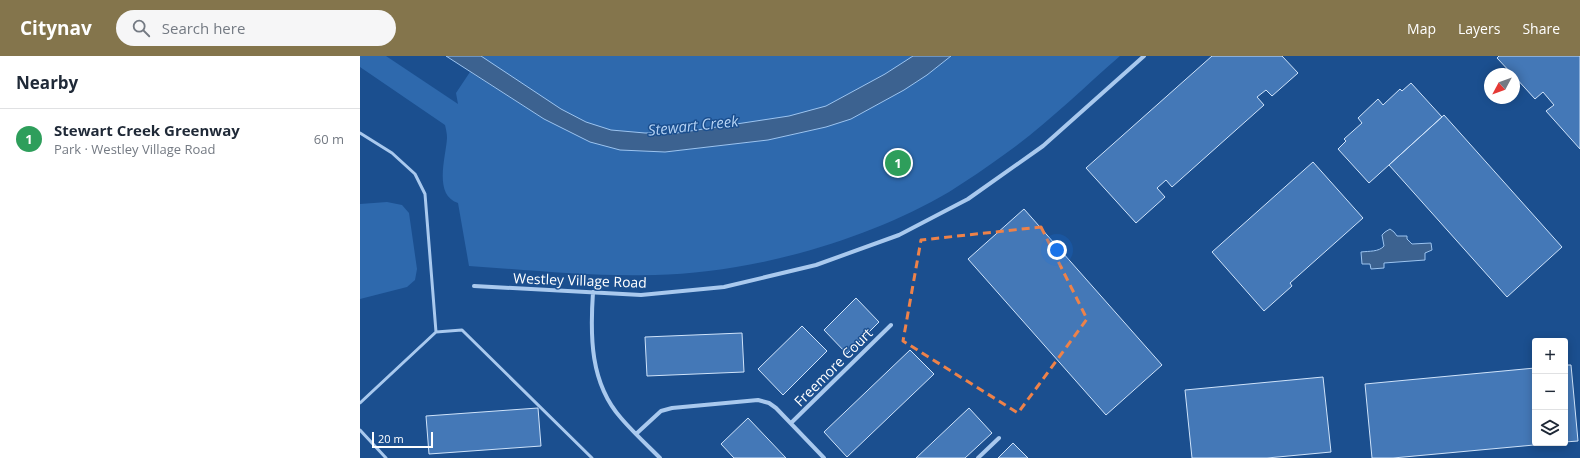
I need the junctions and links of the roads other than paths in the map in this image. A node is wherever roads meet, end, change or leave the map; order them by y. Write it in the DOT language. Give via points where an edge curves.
graph roads {
  1 [pos="1144,56"];
  2 [pos="360,133"];
  3 [pos="474,286"];
  4 [pos="593,292"];
  5 [pos="891,326"];
  6 [pos="436,332"];
  7 [pos="360,403"];
  8 [pos="791,423"];
  9 [pos="360,430"];
  10 [pos="636,434"];
  11 [pos="999,438"];
  12 [pos="386,458"];
  13 [pos="592,458"];
  14 [pos="660,458"];
  15 [pos="824,458"];
  16 [pos="978,458"];
  1 -- 4 [label="street, Westley Village Road" via="1043,146 968,199 899,235 816,265 724,287 641,295"];
  2 -- 6 [label="lane" via="392,153 415,174 426,194"];
  3 -- 4 [label="street, Westley Village Road"];
  4 -- 10 [label="street" via="591,322 595,366 610,402"];
  5 -- 8 [label="street, Freemore Court"];
  6 -- 7 [label="lane"];
  6 -- 13 [label="lane" via="462,330"];
  8 -- 10 [label="street" via="769,403 758,400 661,411"];
  8 -- 15 [label="street"];
  9 -- 12 [label="lane"];
  10 -- 14 [label="street"];
  11 -- 16 [label="street"];
}
